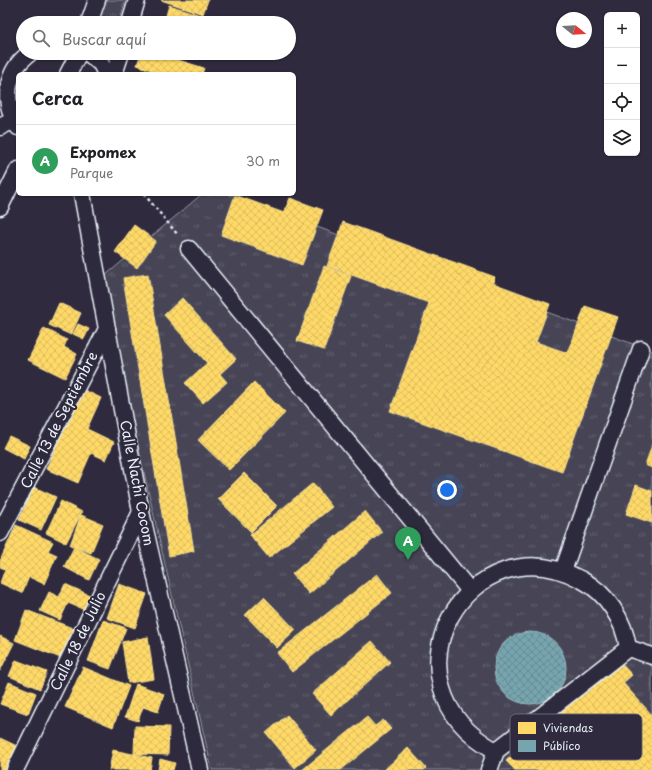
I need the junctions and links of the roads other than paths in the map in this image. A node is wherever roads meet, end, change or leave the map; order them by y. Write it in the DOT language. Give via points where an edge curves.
graph roads {
  1 [pos="97,0"];
  2 [pos="137,0"];
  3 [pos="91,16"];
  4 [pos="132,16"];
  5 [pos="20,60"];
  6 [pos="75,60"];
  7 [pos="96,60"];
  8 [pos="119,60"];
  9 [pos="7,70"];
  10 [pos="69,72"];
  11 [pos="105,72"];
  12 [pos="115,72"];
  13 [pos="11,125"];
  14 [pos="16,174"];
  15 [pos="82,196"];
  16 [pos="0,207"];
  17 [pos="190,249"];
  18 [pos="107,329"];
  19 [pos="641,349"];
  20 [pos="141,512"];
  21 [pos="0,533"];
  22 [pos="563,571"];
  23 [pos="470,591"];
  24 [pos="628,648"];
  25 [pos="652,656"];
  26 [pos="543,714"];
  27 [pos="510,740"];
  28 [pos="496,751"];
  29 [pos="15,770"];
  30 [pos="200,770"];
  31 [pos="489,770"];
  1 -- 3 [label="street"];
  2 -- 4 [label="street"];
  5 -- 9 [label="street"];
  6 -- 10 [label="street"];
  7 -- 11 [label="street"];
  8 -- 12 [label="street"];
  9 -- 13 [label="street"];
  14 -- 16 [label="street"];
  15 -- 18 [label="street, Calle Nachi Cocom"];
  17 -- 23 [label="street"];
  18 -- 20 [label="street, Calle Nachi Cocom"];
  18 -- 21 [label="street, Calle 13 de Septiembre"];
  19 -- 22 [label="street"];
  20 -- 29 [label="street, Calle 18 de Julio"];
  20 -- 30 [label="street, Calle Nachi Cocom"];
  22 -- 23 [label="street" via="537,566 520,567 486,579"];
  22 -- 24 [label="street" via="587,582 608,602 621,622"];
  23 -- 28 [label="street" via="450,616 442,633 438,668 441,685 455,718 471,735"];
  24 -- 25 [label="street"];
  24 -- 26 [label="street"];
  27 -- 28 [label="street"];
  28 -- 31 [label="street"];
}
